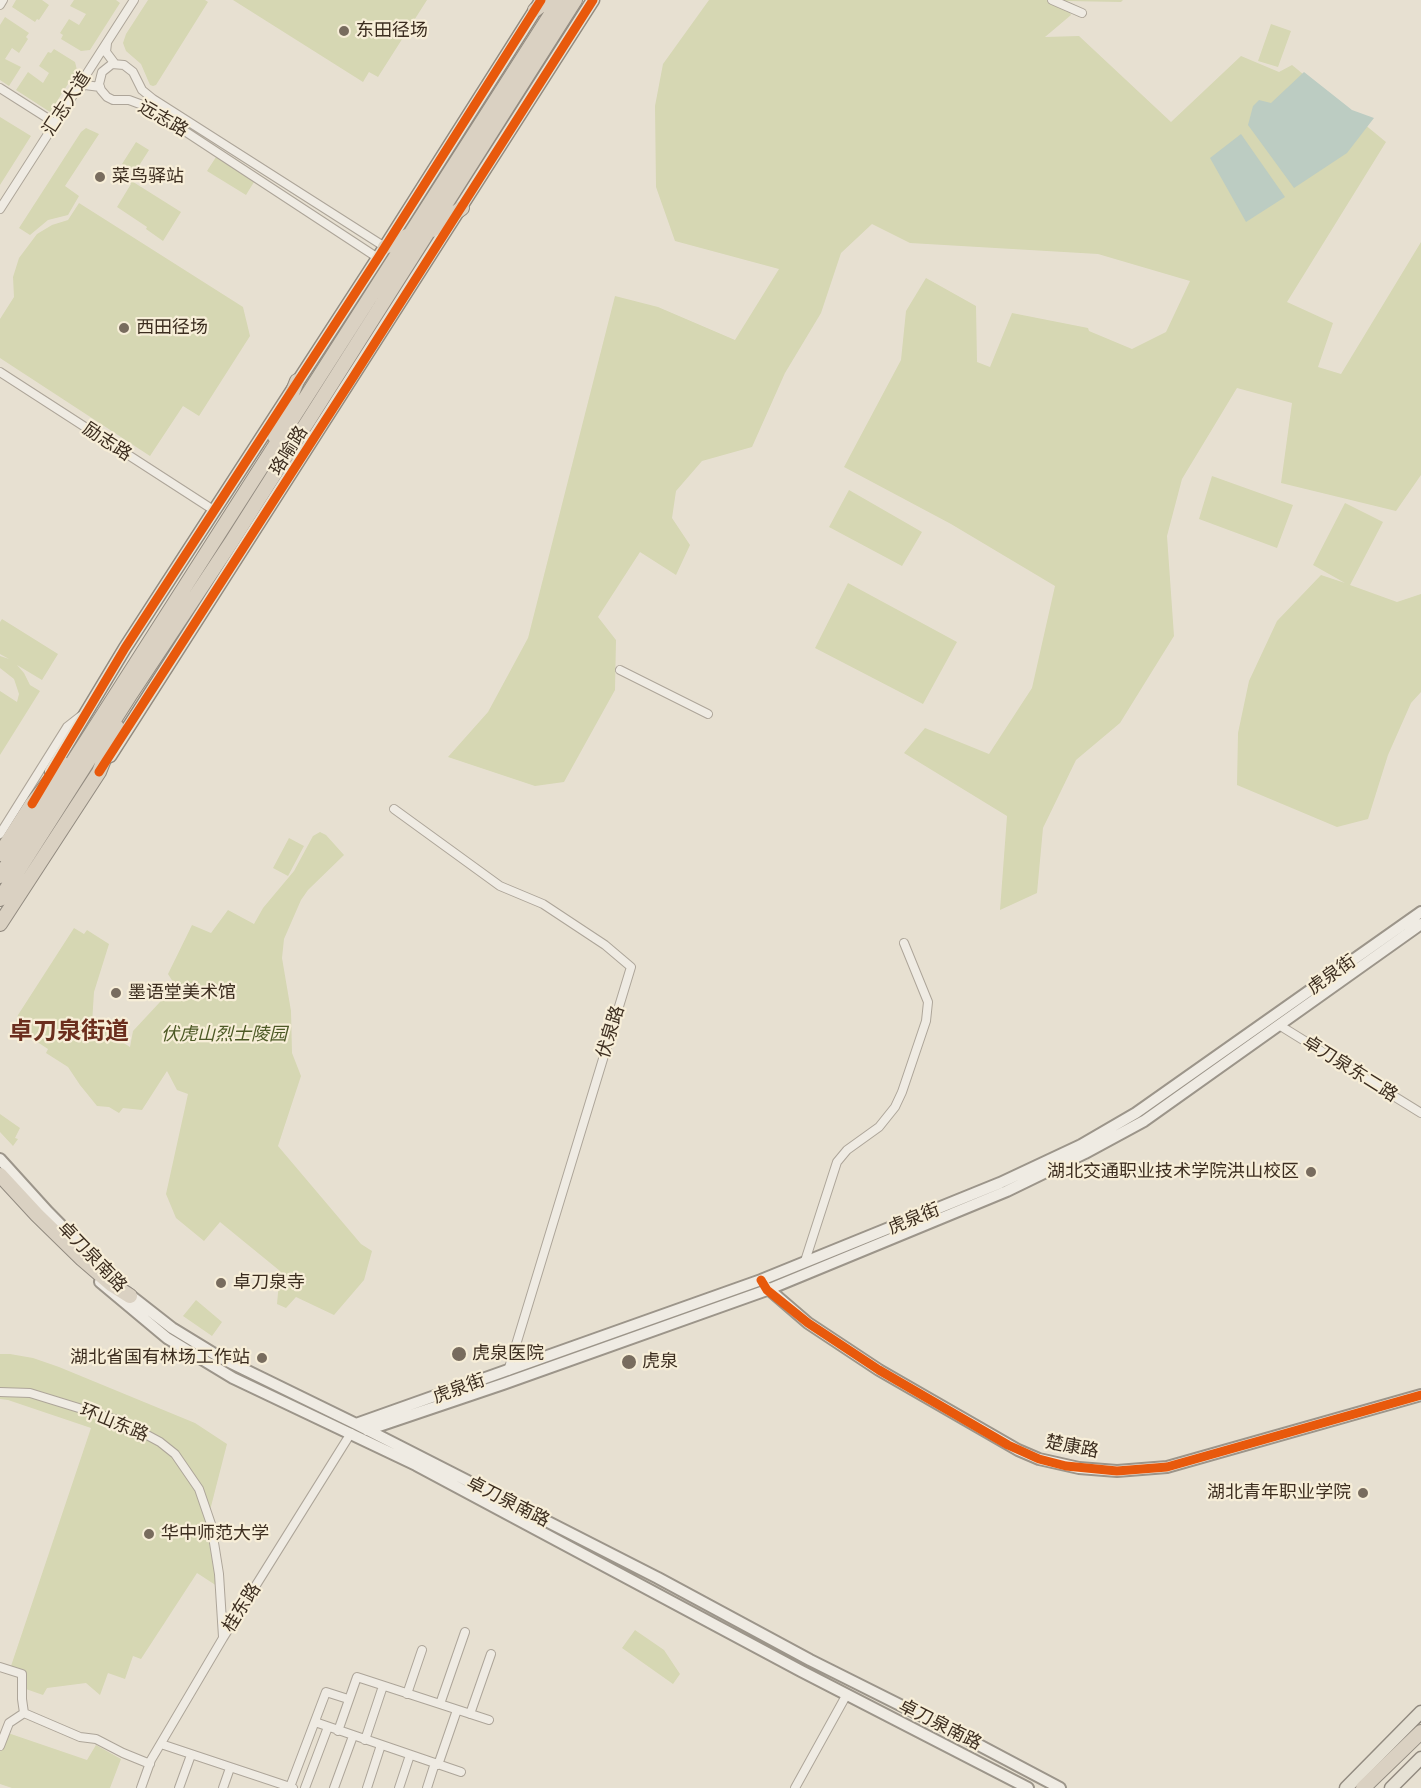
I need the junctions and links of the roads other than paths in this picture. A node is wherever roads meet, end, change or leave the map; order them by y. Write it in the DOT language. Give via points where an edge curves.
graph roads {
  1 [pos="3,0"];
  2 [pos="134,0"];
  3 [pos="548,0"];
  4 [pos="560,0"];
  5 [pos="575,0"];
  6 [pos="593,0"];
  7 [pos="1052,0"];
  8 [pos="0,5"];
  9 [pos="538,5"];
  10 [pos="1082,14"];
  11 [pos="109,39"];
  12 [pos="115,64"];
  13 [pos="100,87"];
  14 [pos="0,88"];
  15 [pos="75,92"];
  16 [pos="55,123"];
  17 [pos="0,208"];
  18 [pos="462,208"];
  19 [pos="410,234"];
  20 [pos="426,235"];
  21 [pos="381,252"];
  22 [pos="0,372"];
  23 [pos="297,381"];
  24 [pos="262,468"];
  25 [pos="215,511"];
  26 [pos="620,670"];
  27 [pos="123,695"];
  28 [pos="87,711"];
  29 [pos="708,714"];
  30 [pos="99,772"];
  31 [pos="32,804"];
  32 [pos="394,808"];
  33 [pos="0,834"];
  34 [pos="0,854"];
  35 [pos="0,876"];
  36 [pos="0,899"];
  37 [pos="1421,912"];
  38 [pos="0,924"];
  39 [pos="1421,924"];
  40 [pos="904,943"];
  41 [pos="1279,1025"];
  42 [pos="1421,1113"];
  43 [pos="0,1159"];
  44 [pos="0,1175"];
  45 [pos="0,1183"];
  46 [pos="805,1261"];
  47 [pos="764,1285"];
  48 [pos="130,1296"];
  49 [pos="508,1371"];
  50 [pos="0,1392"];
  51 [pos="1421,1395"];
  52 [pos="405,1418"];
  53 [pos="354,1428"];
  54 [pos="367,1430"];
  55 [pos="394,1443"];
  56 [pos="465,1632"];
  57 [pos="223,1638"];
  58 [pos="422,1650"];
  59 [pos="491,1654"];
  60 [pos="0,1667"];
  61 [pos="383,1686"];
  62 [pos="407,1694"];
  63 [pos="847,1694"];
  64 [pos="348,1699"];
  65 [pos="440,1704"];
  66 [pos="457,1710"];
  67 [pos="1421,1712"];
  68 [pos="24,1713"];
  69 [pos="470,1714"];
  70 [pos="489,1720"];
  71 [pos="315,1722"];
  72 [pos="328,1727"];
  73 [pos="338,1731"];
  74 [pos="1421,1732"];
  75 [pos="353,1736"];
  76 [pos="365,1740"];
  77 [pos="161,1744"];
  78 [pos="1421,1744"];
  79 [pos="381,1745"];
  80 [pos="0,1746"];
  81 [pos="191,1755"];
  82 [pos="410,1755"];
  83 [pos="1421,1758"];
  84 [pos="150,1764"];
  85 [pos="436,1764"];
  86 [pos="230,1768"];
  87 [pos="461,1772"];
  88 [pos="263,1778"];
  89 [pos="141,1788"];
  90 [pos="179,1788"];
  91 [pos="223,1788"];
  92 [pos="259,1788"];
  93 [pos="292,1788"];
  94 [pos="305,1788"];
  95 [pos="334,1788"];
  96 [pos="367,1788"];
  97 [pos="399,1788"];
  98 [pos="427,1788"];
  99 [pos="795,1788"];
  100 [pos="1028,1788"];
  101 [pos="1060,1788"];
  102 [pos="1346,1788"];
  103 [pos="1364,1788"];
  104 [pos="1377,1788"];
  105 [pos="1391,1788"];
  1 -- 8 [label="street"];
  2 -- 11 [label="street, 汇志大道"];
  3 -- 9 [label="highway"];
  4 -- 19 [label="highway, 珞喻路"];
  5 -- 20 [label="highway, 珞喻路"];
  6 -- 18 [label="main road"];
  7 -- 10 [label="street"];
  9 -- 21 [label="main road"];
  11 -- 12 [label="street" via="106,52"];
  11 -- 15 [label="street, 汇志大道"];
  12 -- 13 [label="street" via="102,72"];
  12 -- 21 [label="street, 远志路" via="130,69 138,86 153,99"];
  13 -- 15 [label="street" via="80,86"];
  13 -- 21 [label="street, 远志路" via="110,99 148,107"];
  14 -- 16 [label="street"];
  15 -- 16 [label="street, 汇志大道"];
  16 -- 17 [label="street, 汇志大道"];
  18 -- 20 [label="highway"];
  18 -- 30 [label="main road"];
  19 -- 21 [label="highway"];
  19 -- 24 [label="highway, 珞喻路"];
  20 -- 27 [label="highway, 珞喻路" via="232,541"];
  21 -- 23 [label="main road"];
  22 -- 25 [label="street, 励志路"];
  23 -- 24 [label="highway"];
  23 -- 25 [label="main road"];
  24 -- 27 [label="highway, 珞喻路"];
  25 -- 28 [label="main road"];
  26 -- 29 [label="street"];
  27 -- 30 [label="highway"];
  27 -- 31 [label="highway"];
  27 -- 35 [label="highway, 珞喻路"];
  27 -- 36 [label="highway, 珞喻路" via="93,753"];
  28 -- 31 [label="main road"];
  28 -- 33 [label="street" via="67,728"];
  30 -- 38 [label="highway"];
  31 -- 34 [label="highway"];
  32 -- 49 [label="street, 伏泉路" via="500,886 543,904 631,967"];
  37 -- 46 [label="main road, 虎泉街" via="1136,1113 1081,1145 917,1218"];
  39 -- 41 [label="main road, 虎泉街"];
  40 -- 46 [label="street" via="928,1002 926,1021 894,1107 879,1127 837,1162"];
  41 -- 42 [label="street, 卓刀泉东二路"];
  41 -- 47 [label="main road, 虎泉街" via="1144,1121 1085,1153 1007,1191"];
  43 -- 48 [label="main road, 卓刀泉南路"];
  44 -- 48 [label="highway" via="82,1259"];
  45 -- 53 [label="main road, 卓刀泉南路" via="66,1252 167,1338 233,1378"];
  46 -- 47 [label="main road, 虎泉街"];
  47 -- 49 [label="main road, 虎泉街"];
  47 -- 51 [label="main road, 楚康路" via="808,1323 998,1440 1038,1458 1079,1468 1126,1471 1167,1467"];
  47 -- 52 [label="main road, 虎泉街"];
  48 -- 53 [label="main road, 卓刀泉南路" via="221,1358"];
  49 -- 53 [label="main road, 虎泉街"];
  50 -- 57 [label="street, 环山东路" via="30,1393 121,1421 175,1454 199,1489 211,1524"];
  52 -- 54 [label="main road, 虎泉街"];
  52 -- 55 [label="main road" via="397,1428"];
  53 -- 54 [label="main road, 卓刀泉南路"];
  53 -- 57 [label="street, 桂东路"];
  53 -- 63 [label="main road, 卓刀泉南路"];
  54 -- 55 [label="main road, 卓刀泉南路"];
  55 -- 101 [label="main road, 卓刀泉南路"];
  56 -- 65 [label="street"];
  57 -- 77 [label="street, 桂东路"];
  58 -- 62 [label="street"];
  59 -- 69 [label="street"];
  60 -- 68 [label="street" via="22,1674"];
  61 -- 62 [label="street"];
  61 -- 64 [label="street" via="357,1677"];
  61 -- 76 [label="street"];
  62 -- 65 [label="street"];
  63 -- 99 [label="street"];
  63 -- 100 [label="main road, 卓刀泉南路"];
  64 -- 71 [label="street" via="326,1692"];
  64 -- 73 [label="street"];
  65 -- 66 [label="street"];
  66 -- 69 [label="street"];
  66 -- 85 [label="street"];
  67 -- 102 [label="main road"];
  68 -- 80 [label="street" via="9,1723"];
  68 -- 84 [label="street"];
  69 -- 70 [label="street"];
  71 -- 72 [label="street"];
  71 -- 93 [label="street"];
  72 -- 73 [label="street"];
  72 -- 94 [label="street"];
  73 -- 75 [label="street"];
  74 -- 103 [label="highway"];
  75 -- 76 [label="street"];
  75 -- 95 [label="street"];
  76 -- 79 [label="street"];
  77 -- 81 [label="street"];
  77 -- 84 [label="street, 桂东路"];
  78 -- 104 [label="highway"];
  79 -- 82 [label="street"];
  79 -- 96 [label="street"];
  81 -- 86 [label="street"];
  81 -- 90 [label="street"];
  82 -- 85 [label="street"];
  82 -- 97 [label="street"];
  83 -- 105 [label="main road"];
  84 -- 89 [label="street, 桂东路"];
  85 -- 87 [label="street"];
  85 -- 98 [label="street"];
  86 -- 88 [label="street"];
  86 -- 91 [label="street"];
  88 -- 92 [label="street"];
  88 -- 93 [label="street"];
}
